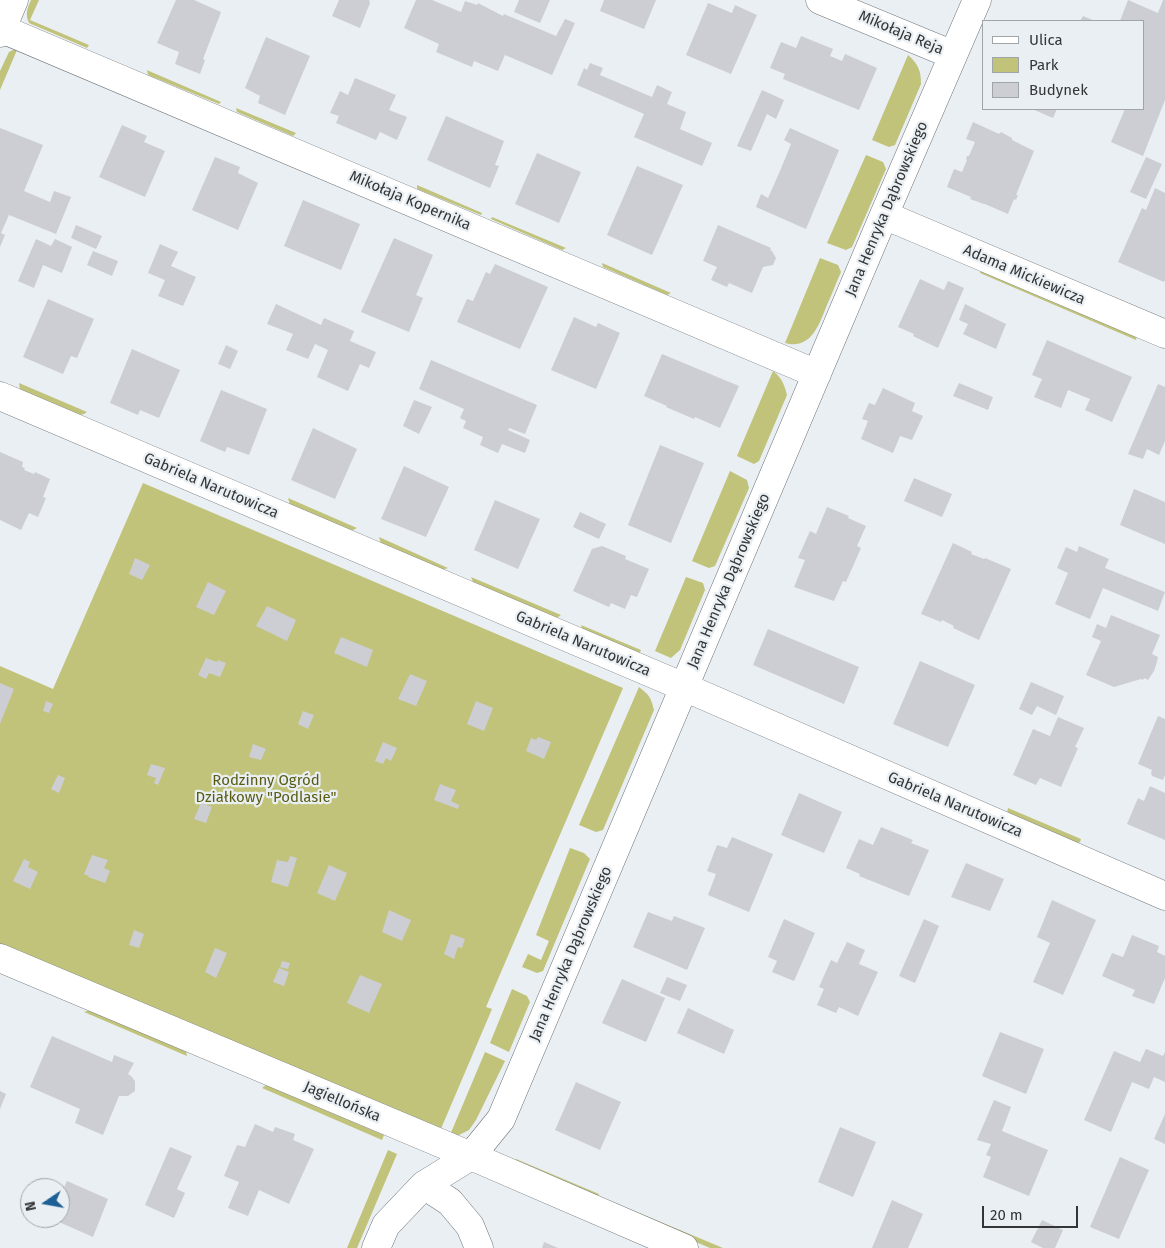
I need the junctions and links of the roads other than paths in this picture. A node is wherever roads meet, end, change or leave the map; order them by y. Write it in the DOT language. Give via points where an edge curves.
graph roads {
  1 [pos="14,0"];
  2 [pos="820,0"];
  3 [pos="976,0"];
  4 [pos="1,31"];
  5 [pos="953,55"];
  6 [pos="884,215"];
  7 [pos="1165,334"];
  8 [pos="817,374"];
  9 [pos="0,396"];
  10 [pos="684,687"];
  11 [pos="1165,896"];
  12 [pos="0,958"];
  13 [pos="470,1156"];
  14 [pos="424,1185"];
  15 [pos="376,1248"];
  16 [pos="479,1248"];
  17 [pos="684,1248"];
  1 -- 4 [label="street"];
  2 -- 5 [label="street, Mikołaja Reja"];
  3 -- 5 [label="street, Jana Henryka Dąbrowskiego"];
  4 -- 8 [label="street, Mikołaja Kopernika"];
  5 -- 6 [label="street, Jana Henryka Dąbrowskiego"];
  6 -- 7 [label="street, Adama Mickiewicza"];
  6 -- 8 [label="street, Jana Henryka Dąbrowskiego"];
  8 -- 10 [label="street, Jana Henryka Dąbrowskiego"];
  9 -- 10 [label="street, Gabriela Narutowicza"];
  10 -- 11 [label="street, Gabriela Narutowicza"];
  10 -- 13 [label="street, Jana Henryka Dąbrowskiego" via="501,1119"];
  12 -- 13 [label="street, Jagiellońska"];
  13 -- 14 [label="street, Jana Henryka Dąbrowskiego"];
  13 -- 17 [label="street, Jagiellońska"];
  14 -- 15 [label="street, Jana Henryka Dąbrowskiego" via="386,1225"];
  14 -- 16 [label="street" via="450,1202 470,1226"];
}
